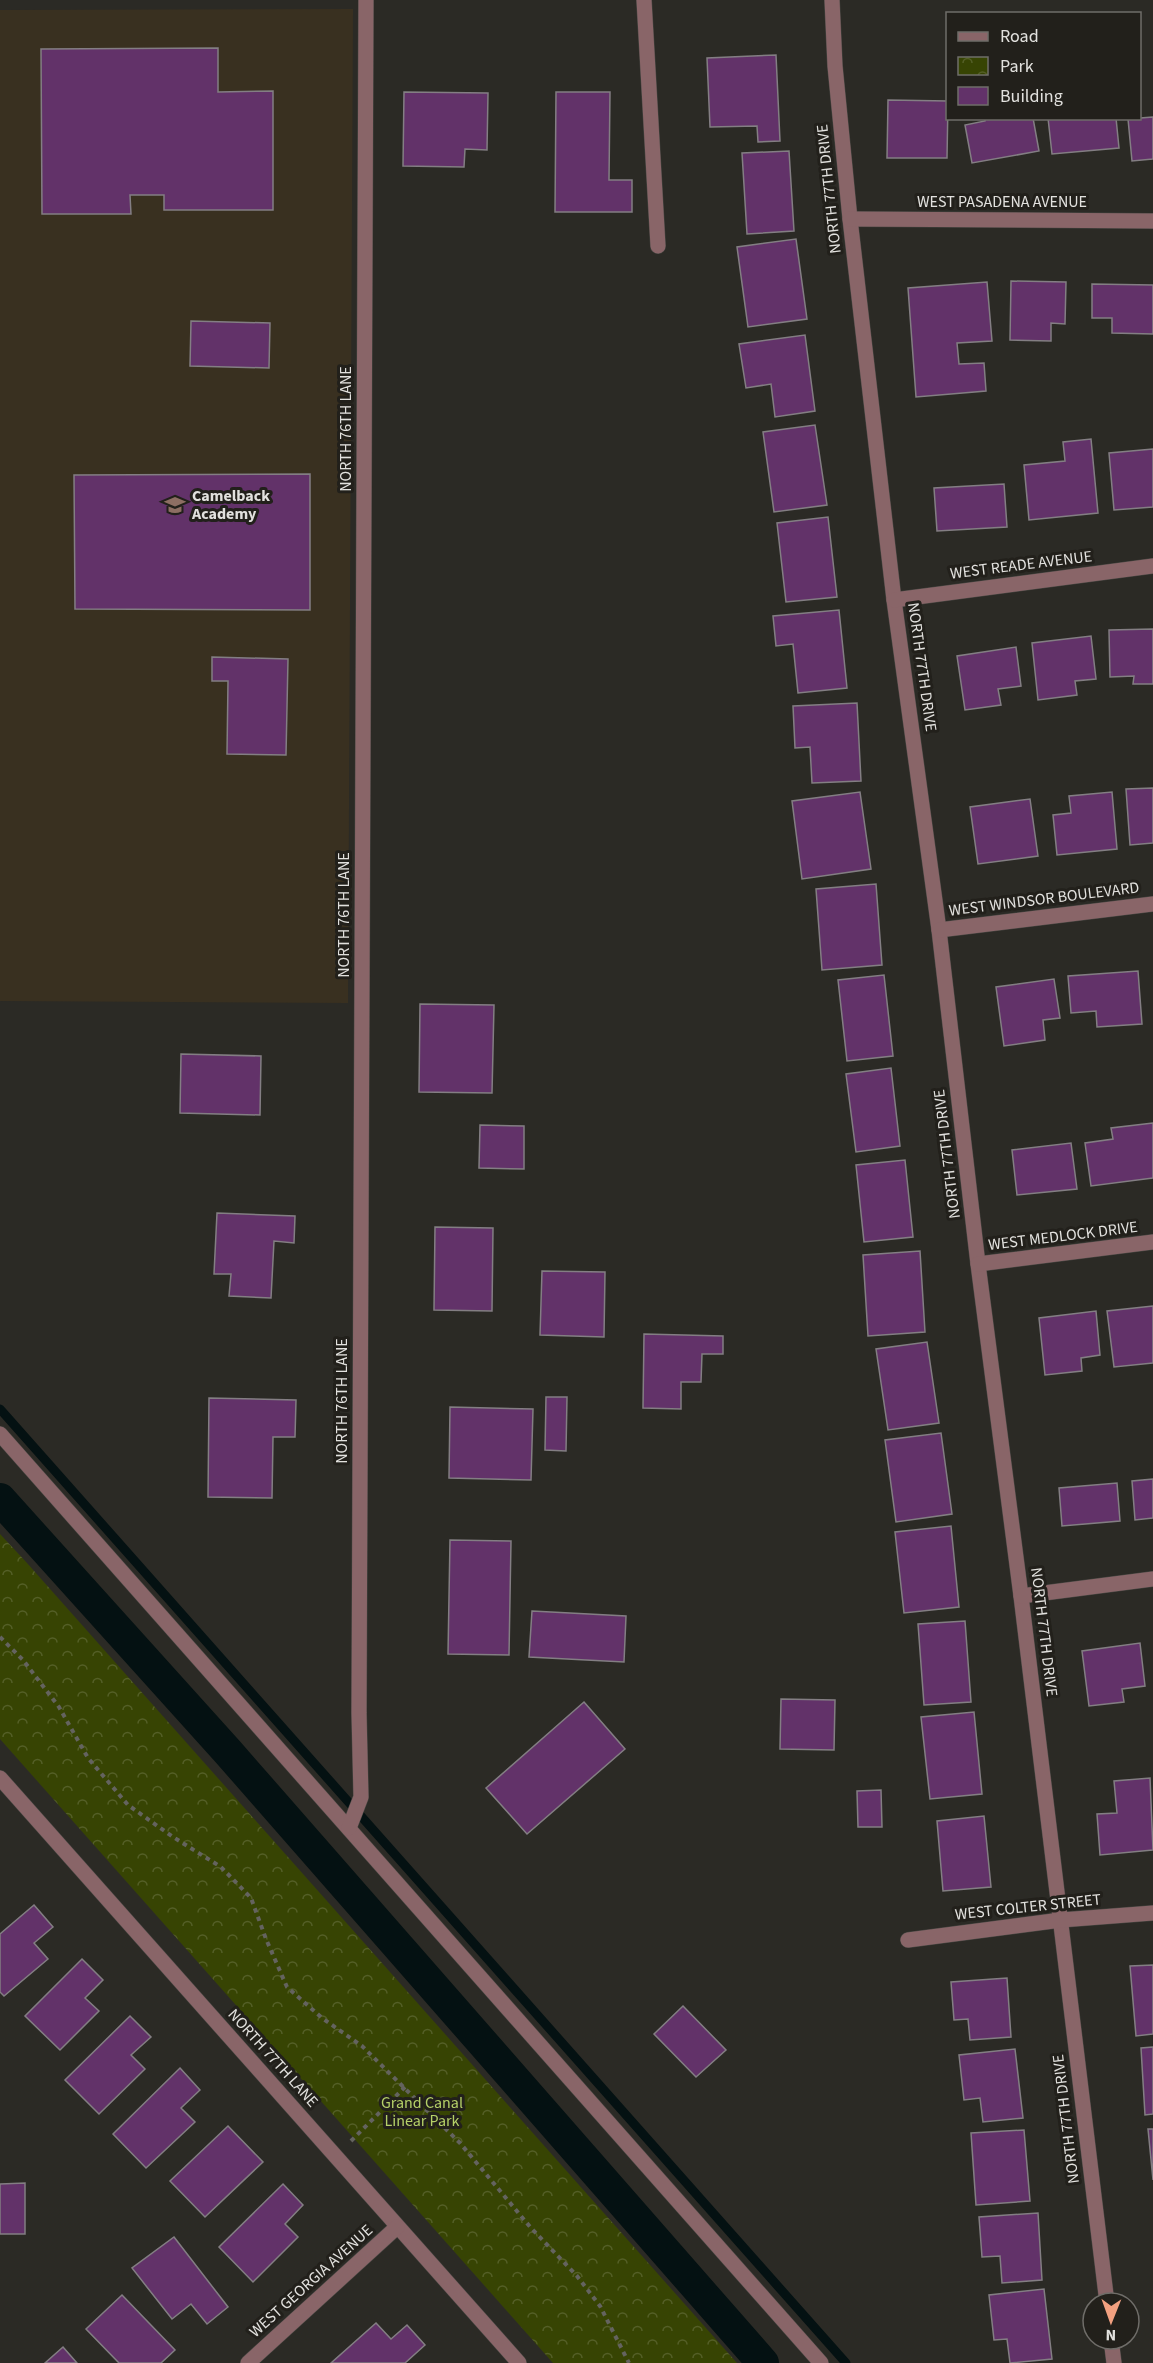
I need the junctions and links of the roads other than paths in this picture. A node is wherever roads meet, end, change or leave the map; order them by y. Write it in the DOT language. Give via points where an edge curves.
graph roads {
  1 [pos="366,0"];
  2 [pos="644,0"];
  3 [pos="832,0"];
  4 [pos="850,219"];
  5 [pos="1153,221"];
  6 [pos="658,246"];
  7 [pos="1153,566"];
  8 [pos="894,600"];
  9 [pos="1153,904"];
  10 [pos="939,930"];
  11 [pos="1153,1242"];
  12 [pos="978,1264"];
  13 [pos="0,1434"];
  14 [pos="1153,1579"];
  15 [pos="1022,1596"];
  16 [pos="0,1778"];
  17 [pos="351,1823"];
  18 [pos="1153,1913"];
  19 [pos="1061,1920"];
  20 [pos="908,1940"];
  21 [pos="397,2226"];
  22 [pos="1106,2291"];
  23 [pos="248,2363"];
  24 [pos="519,2363"];
  25 [pos="821,2363"];
  1 -- 17 [label="street, NORTH 76TH LANE" via="359,1701 362,1797"];
  2 -- 6 [label="street"];
  3 -- 4 [label="street, NORTH 77TH DRIVE"];
  4 -- 5 [label="street, WEST PASADENA AVENUE"];
  4 -- 8 [label="street, NORTH 77TH DRIVE"];
  7 -- 8 [label="street, WEST READE AVENUE"];
  8 -- 10 [label="street, NORTH 77TH DRIVE"];
  9 -- 10 [label="street, WEST WINDSOR BOULEVARD"];
  10 -- 12 [label="street, NORTH 77TH DRIVE"];
  11 -- 12 [label="street, WEST MEDLOCK DRIVE"];
  12 -- 15 [label="street, NORTH 77TH DRIVE"];
  13 -- 17 [label="street"];
  14 -- 15 [label="street"];
  15 -- 19 [label="street, NORTH 77TH DRIVE"];
  16 -- 21 [label="street, NORTH 77TH LANE"];
  17 -- 25 [label="street"];
  18 -- 19 [label="street, WEST COLTER STREET"];
  19 -- 20 [label="street, WEST COLTER STREET"];
  19 -- 22 [label="street, NORTH 77TH DRIVE"];
  21 -- 23 [label="street, WEST GEORGIA AVENUE"];
  21 -- 24 [label="street, NORTH 77TH LANE"];
}
